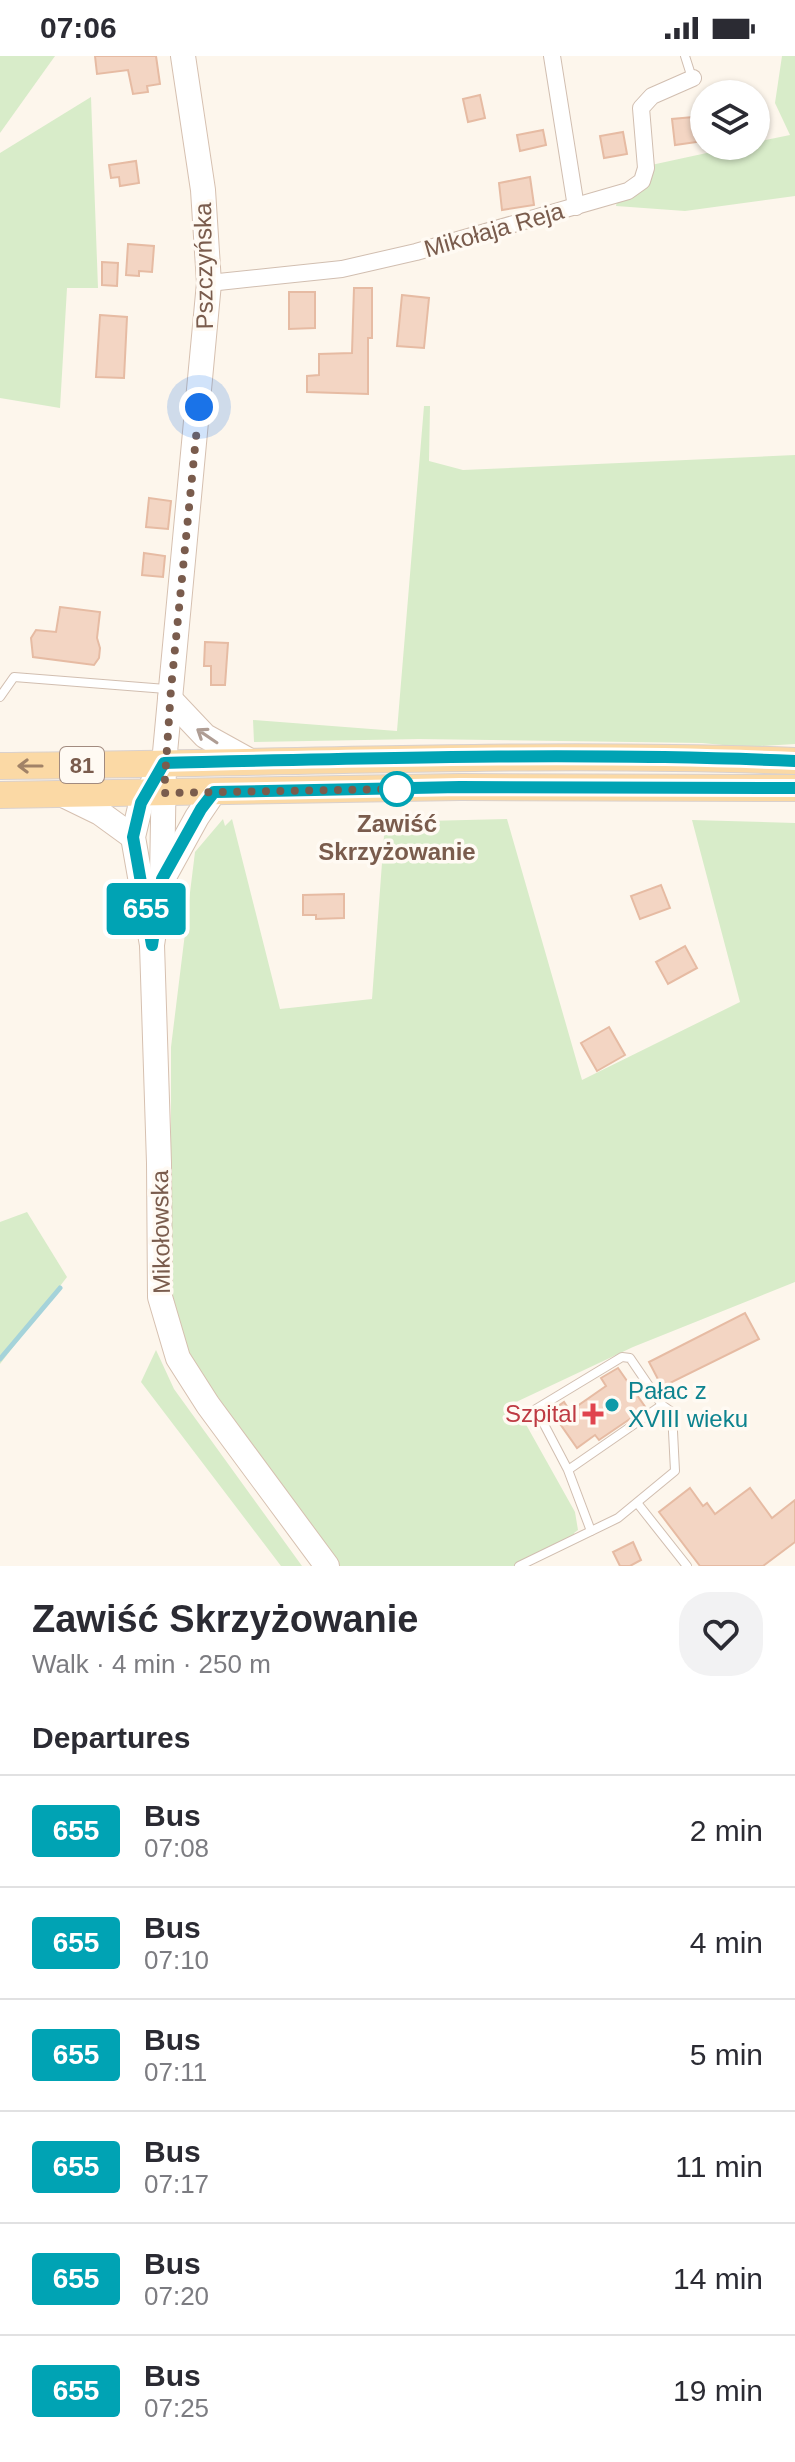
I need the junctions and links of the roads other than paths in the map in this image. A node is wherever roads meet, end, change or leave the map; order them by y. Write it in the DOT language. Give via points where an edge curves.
graph roads {
  1 [pos="183,56"];
  2 [pos="552,56"];
  3 [pos="685,56"];
  4 [pos="693,78"];
  5 [pos="576,207"];
  6 [pos="209,283"];
  7 [pos="171,694"];
  8 [pos="0,697"];
  9 [pos="795,761"];
  10 [pos="252,762"];
  11 [pos="164,763"];
  12 [pos="0,766"];
  13 [pos="795,788"];
  14 [pos="214,792"];
  15 [pos="155,793"];
  16 [pos="0,795"];
  17 [pos="63,795"];
  18 [pos="133,837"];
  19 [pos="162,879"];
  20 [pos="152,945"];
  21 [pos="662,1405"];
  22 [pos="568,1470"];
  23 [pos="638,1504"];
  24 [pos="591,1531"];
  25 [pos="327,1566"];
  26 [pos="519,1566"];
  27 [pos="687,1566"];
  1 -- 6 [label="main road, Pszczyńska" via="203,190"];
  2 -- 5 [label="street"];
  3 -- 4 [label="lane"];
  4 -- 5 [label="street, Mikołaja Reja" via="652,96 641,108 646,168 642,181 628,191"];
  5 -- 6 [label="street, Mikołaja Reja" via="342,269"];
  6 -- 7 [label="main road, Pszczyńska"];
  7 -- 8 [label="lane" via="14,677"];
  10 -- 7 [label="main road, one-way" via="205,736"];
  7 -- 11 [label="main road, Pszczyńska"];
  9 -- 10 [label="main road, 81" via="534,757"];
  10 -- 11 [label="main road, 81"];
  11 -- 12 [label="main road, 81, one-way"];
  11 -- 15 [label="main road, Mikołowska"];
  13 -- 14 [label="main road, 81"];
  14 -- 15 [label="main road, 81"];
  14 -- 19 [label="main road"];
  15 -- 17 [label="main road, 81"];
  15 -- 18 [label="main road, Mikołowska" via="137,818"];
  15 -- 19 [label="main road, Mikołowska"];
  16 -- 17 [label="main road, 81"];
  17 -- 18 [label="main road"];
  18 -- 20 [label="main road, Mikołowska"];
  19 -- 20 [label="main road, Mikołowska"];
  20 -- 25 [label="main road, Mikołowska" via="160,1297 167,1326 178,1358 208,1405"];
  21 -- 22 [label="lane"];
  21 -- 22 [label="lane" via="630,1358 622,1357 536,1409"];
  21 -- 23 [label="lane" via="672,1412 675,1471"];
  22 -- 24 [label="lane"];
  23 -- 24 [label="lane"];
  23 -- 27 [label="lane"];
  24 -- 26 [label="lane"];
}
